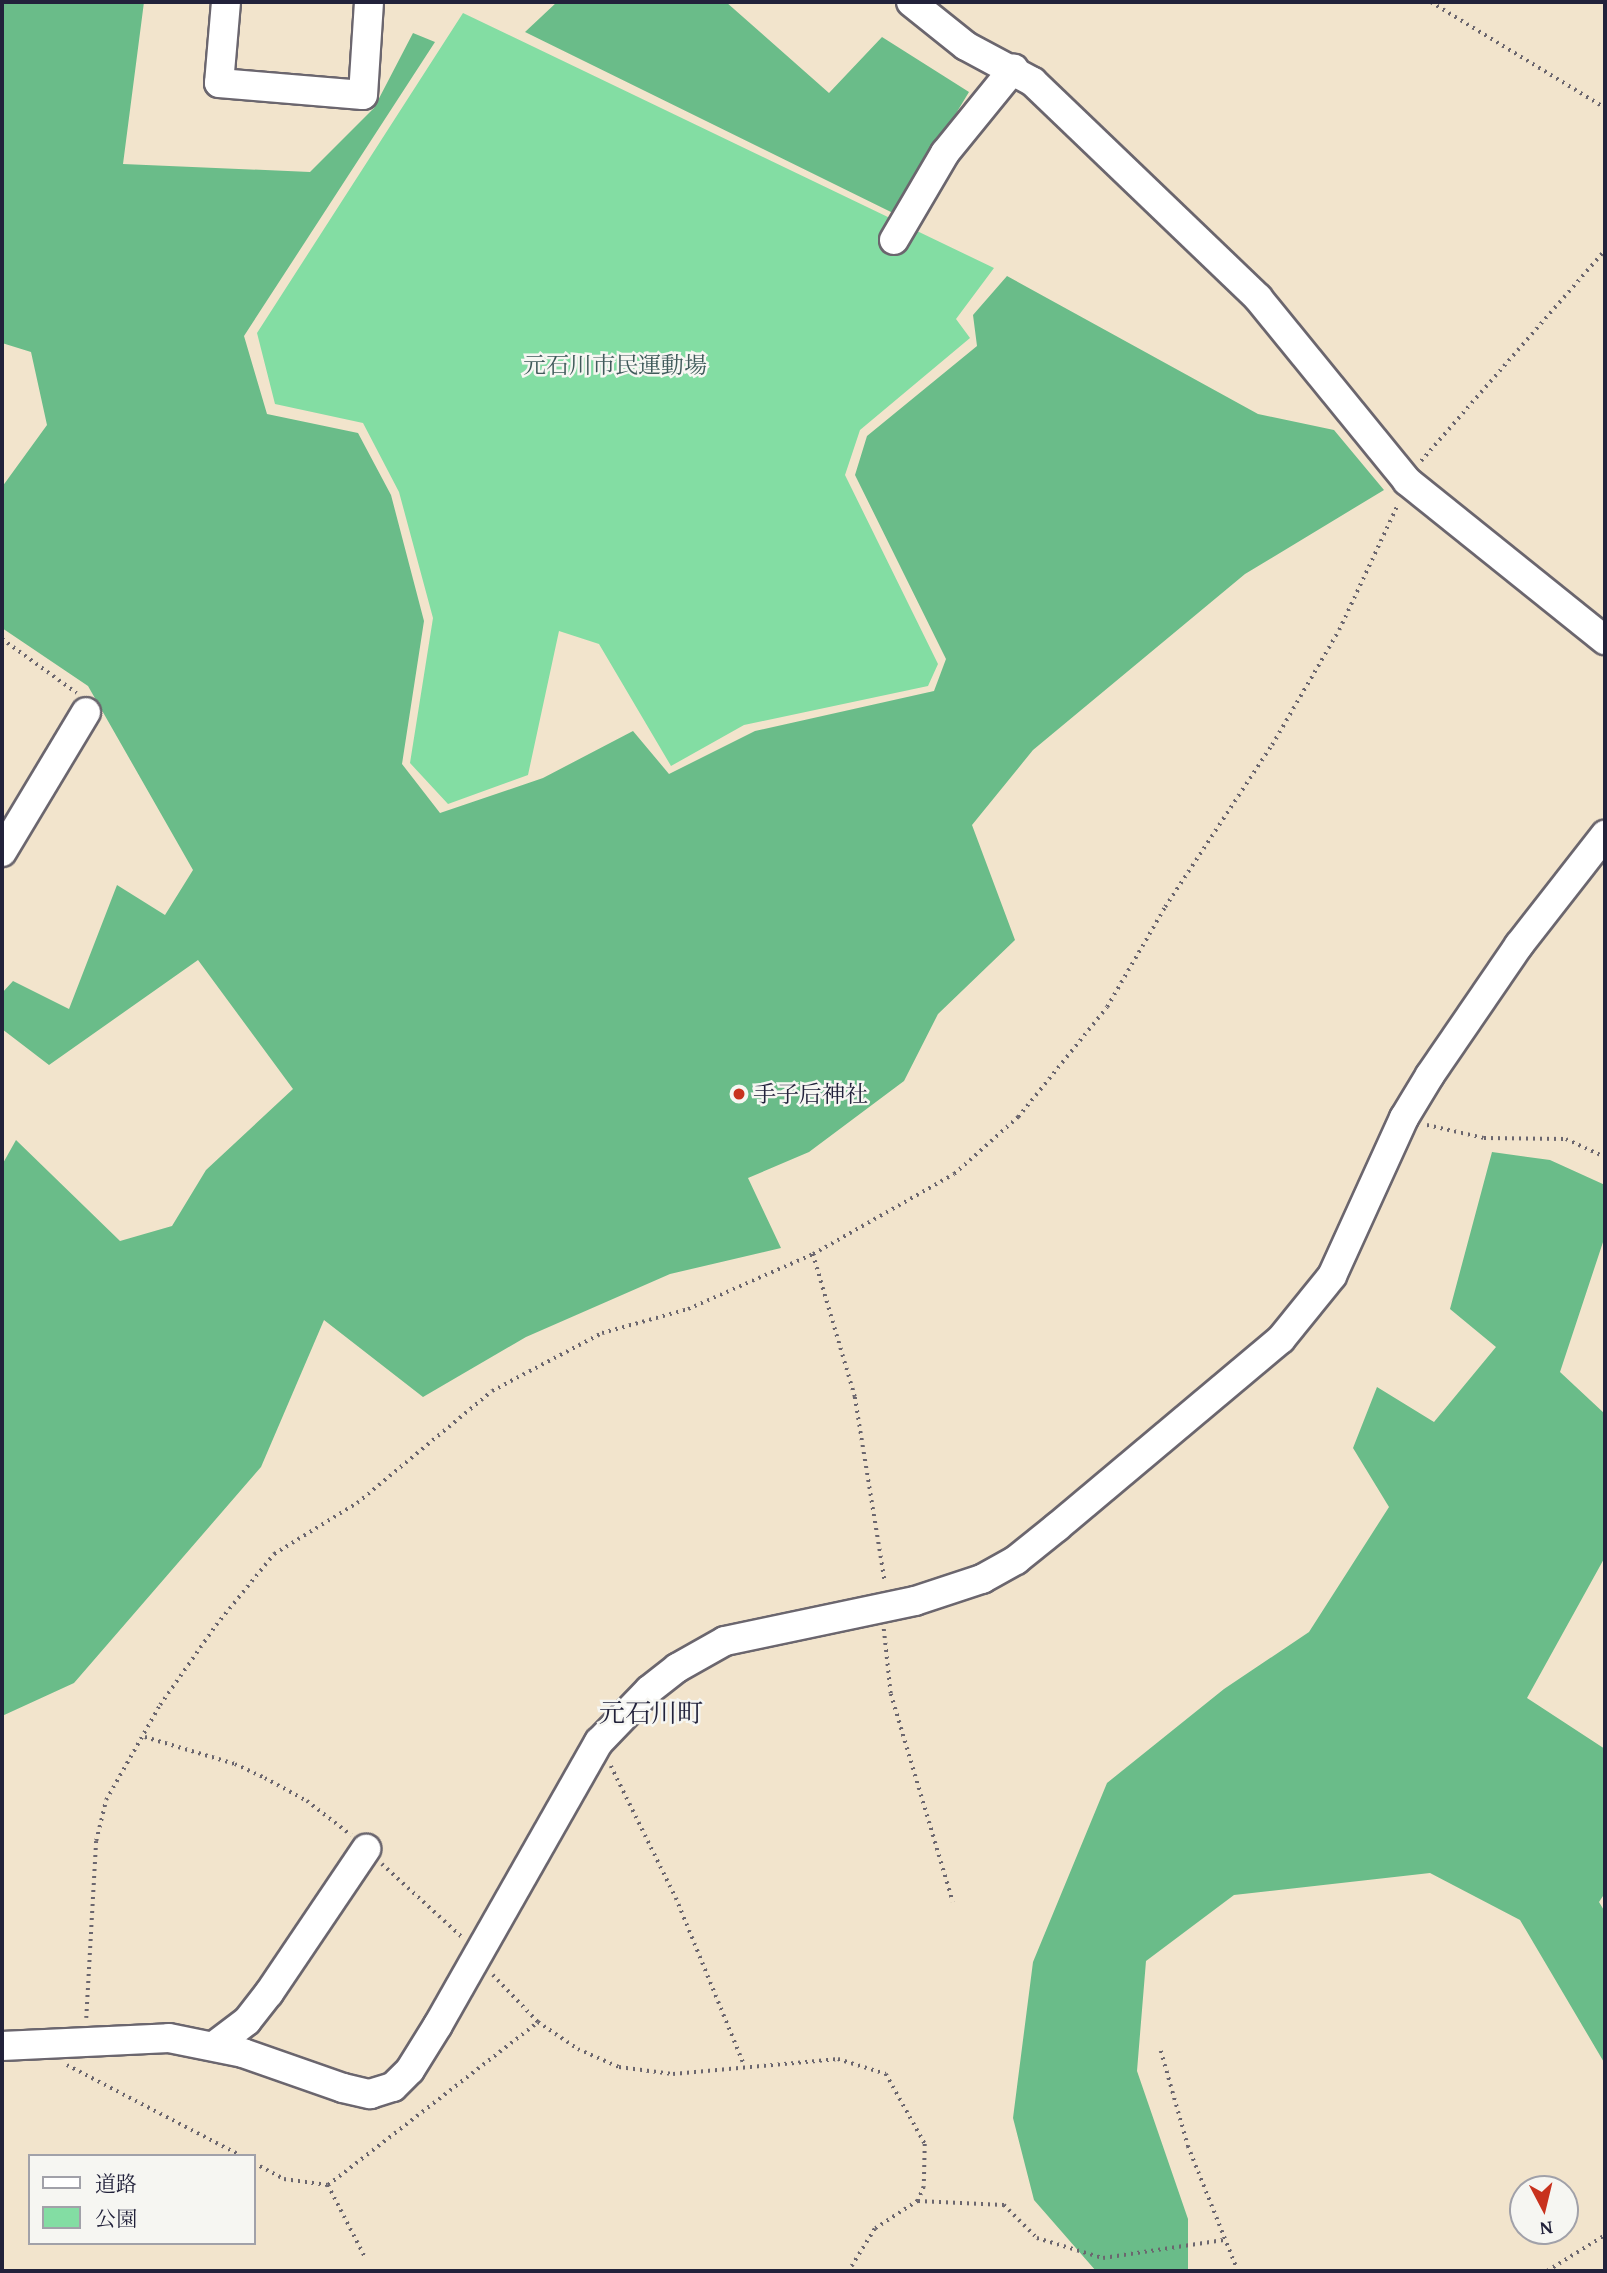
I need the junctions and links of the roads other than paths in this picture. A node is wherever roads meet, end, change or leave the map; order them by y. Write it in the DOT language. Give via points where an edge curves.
graph roads {
  1 [pos="226,2"];
  2 [pos="369,2"];
  3 [pos="911,2"];
  4 [pos="1014,68"];
  5 [pos="894,240"];
  6 [pos="1605,640"];
  7 [pos="86,712"];
  8 [pos="1605,835"];
  9 [pos="2,852"];
  10 [pos="366,1849"];
  11 [pos="2,2046"];
  12 [pos="214,2046"];
  1 -- 2 [label="street" via="219,83 363,95"];
  3 -- 4 [label="street" via="966,46"];
  4 -- 5 [label="street" via="945,153"];
  4 -- 6 [label="street" via="1258,298 1407,481"];
  7 -- 9 [label="street"];
  8 -- 12 [label="street" via="1512,955 1404,1118 1332,1276 1281,1339 1016,1560 946,1592 726,1641 658,1683 599,1742 410,2070 393,2087 370,2094 343,2088"];
  10 -- 12 [label="street" via="269,1993 247,2021"];
  11 -- 12 [label="street" via="169,2038"];
}
